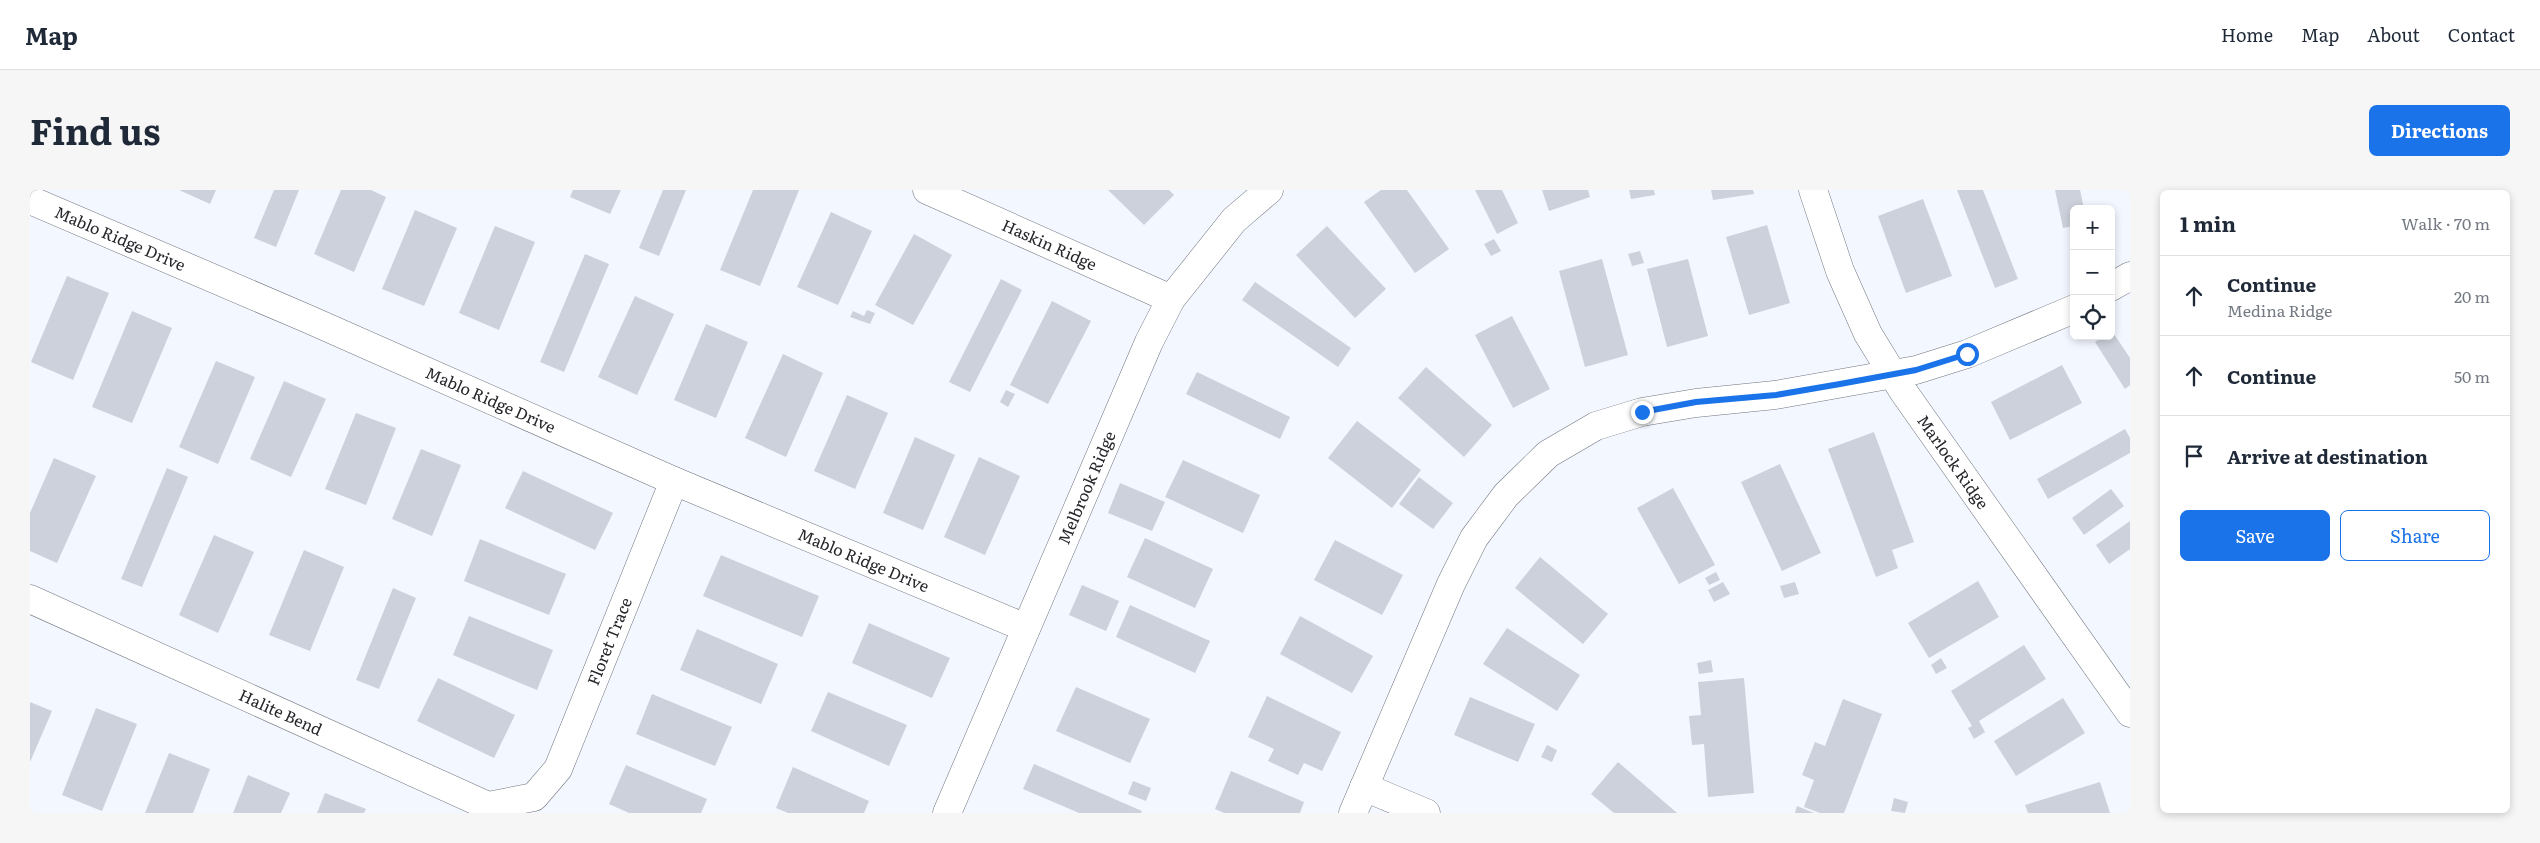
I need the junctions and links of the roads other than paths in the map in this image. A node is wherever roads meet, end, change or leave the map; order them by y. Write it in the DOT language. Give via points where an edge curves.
graph roads {
  1 [pos="926,190"];
  2 [pos="1269,190"];
  3 [pos="1813,190"];
  4 [pos="30,200"];
  5 [pos="2130,276"];
  6 [pos="2115,285"];
  7 [pos="1171,299"];
  8 [pos="2070,311"];
  9 [pos="1893,374"];
  10 [pos="674,481"];
  11 [pos="30,599"];
  12 [pos="1026,628"];
  13 [pos="2130,713"];
  14 [pos="1364,787"];
  15 [pos="534,797"];
  16 [pos="947,813"];
  17 [pos="1353,813"];
  18 [pos="1426,813"];
  1 -- 7 [label="street, Haskin Ridge"];
  2 -- 7 [label="street, Melbrook Ridge" via="1234,220"];
  3 -- 9 [label="street, Marlock Ridge" via="1840,271 1868,334"];
  4 -- 10 [label="street, Mablo Ridge Drive"];
  5 -- 6 [label="street"];
  7 -- 12 [label="street, Melbrook Ridge" via="1149,342"];
  8 -- 9 [label="street" via="1967,354"];
  9 -- 13 [label="street, Marlock Ridge"];
  9 -- 14 [label="street" via="1776,395 1696,402 1642,412 1596,426 1548,454 1506,496 1474,538"];
  10 -- 12 [label="street, Mablo Ridge Drive"];
  10 -- 15 [label="street, Floret Trace" via="558,769"];
  11 -- 15 [label="street, Halite Bend" via="488,806"];
  12 -- 16 [label="street, Melbrook Ridge"];
  14 -- 17 [label="street"];
  14 -- 18 [label="street"];
}
